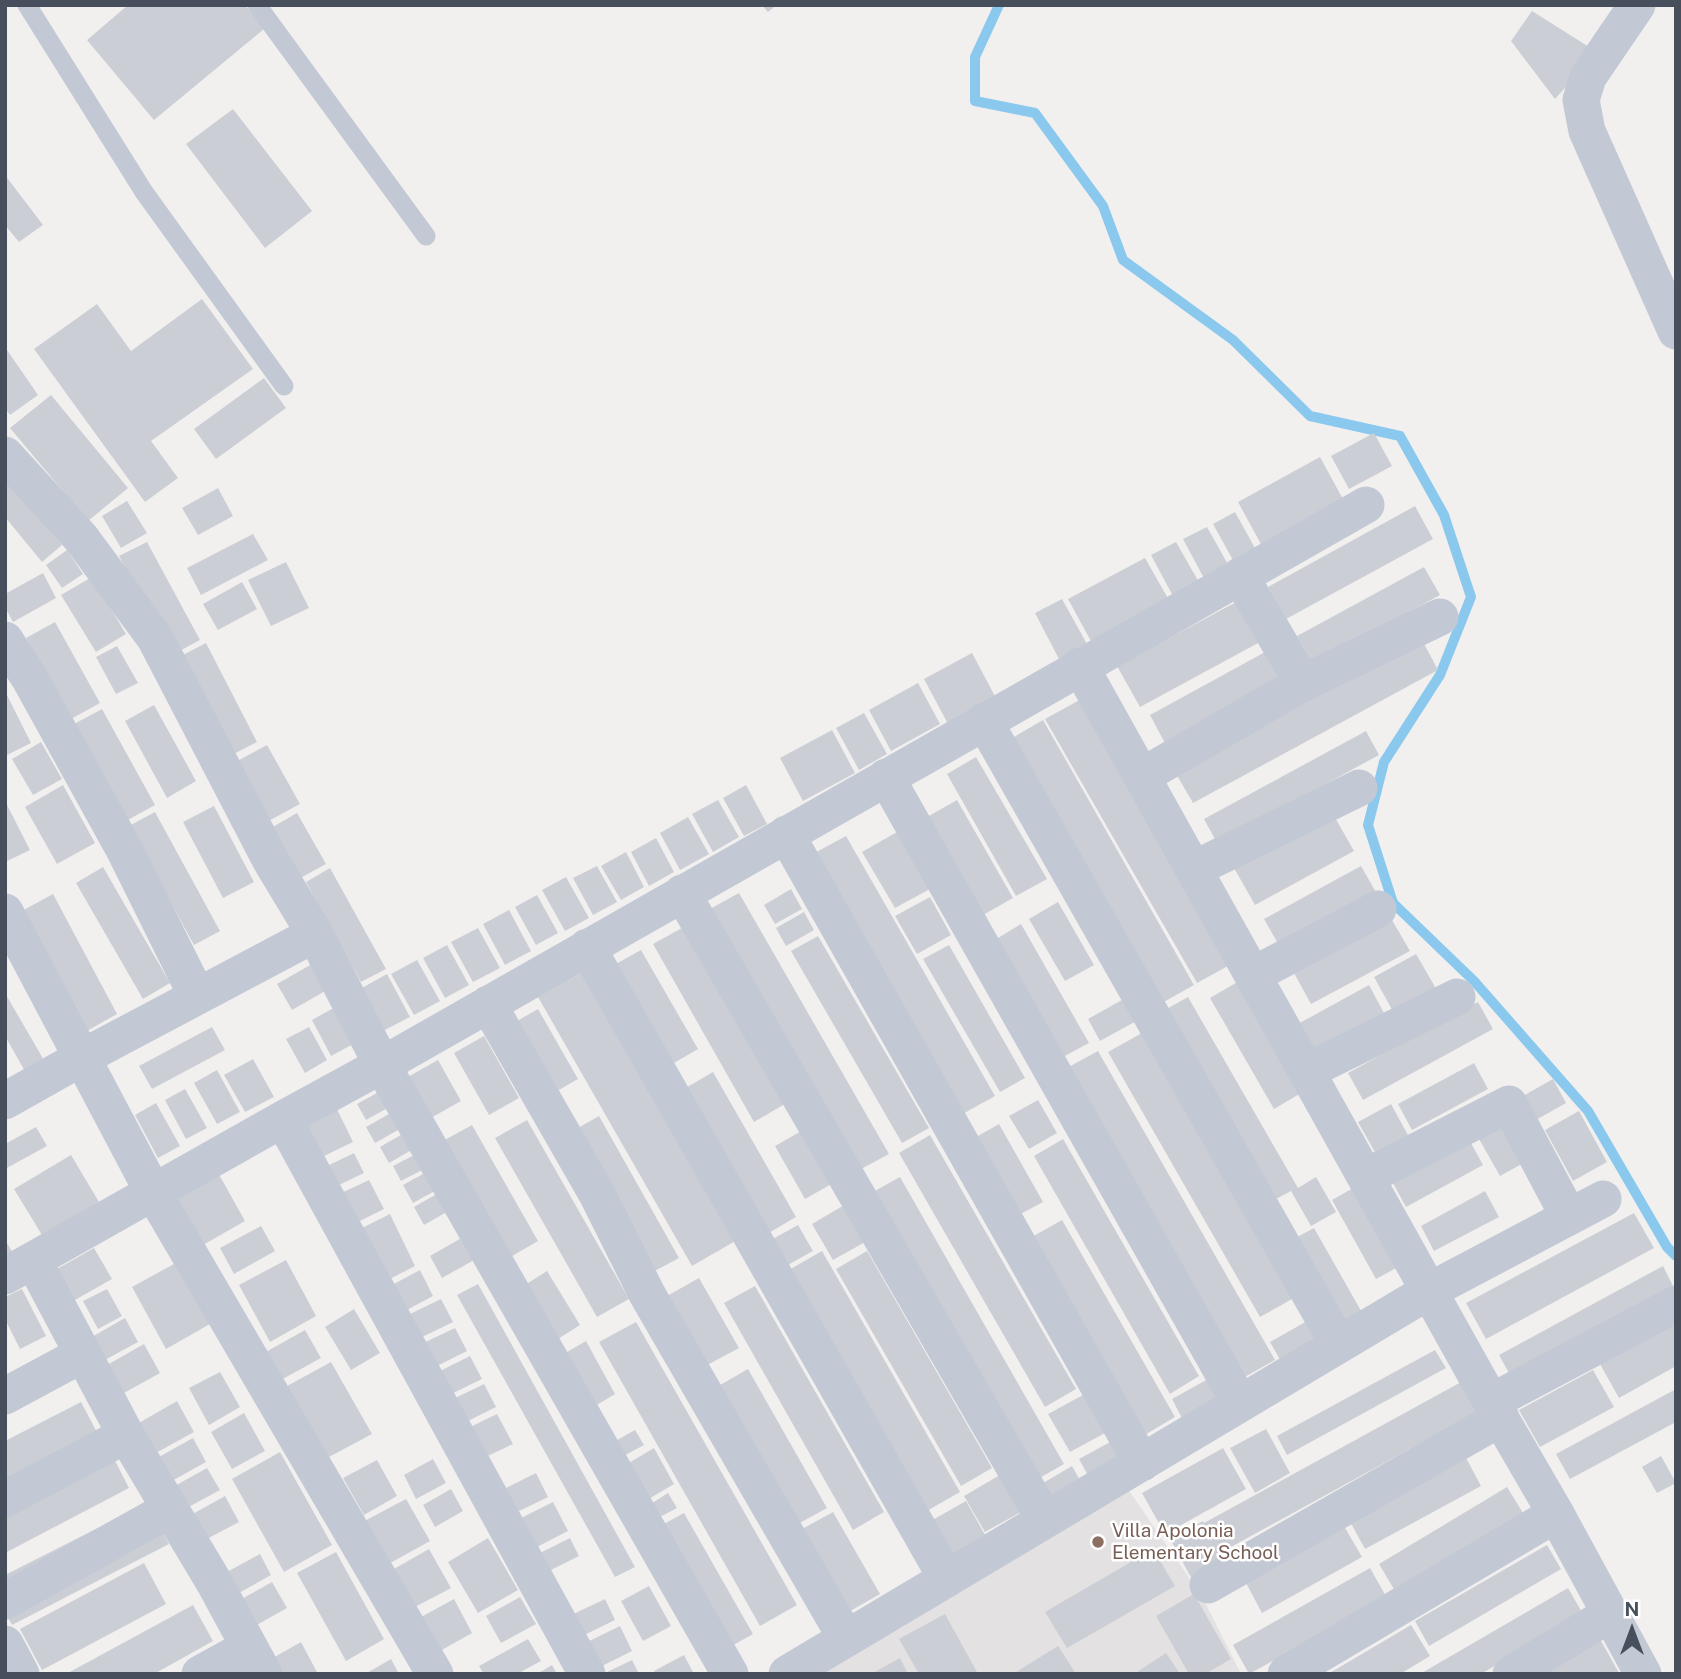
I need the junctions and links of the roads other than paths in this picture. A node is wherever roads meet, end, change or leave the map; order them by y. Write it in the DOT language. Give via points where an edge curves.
graph roads {
  1 [pos="27,5"];
  2 [pos="257,5"];
  3 [pos="1637,5"];
  4 [pos="426,236"];
  5 [pos="1676,331"];
  6 [pos="284,386"];
  7 [pos="5,455"];
  8 [pos="1366,505"];
  9 [pos="1240,576"];
  10 [pos="1440,617"];
  11 [pos="5,640"];
  12 [pos="1080,666"];
  13 [pos="1303,683"];
  14 [pos="984,722"];
  15 [pos="1142,776"];
  16 [pos="886,777"];
  17 [pos="1359,788"];
  18 [pos="786,834"];
  19 [pos="1194,869"];
  20 [pos="682,893"];
  21 [pos="1378,909"];
  22 [pos="5,912"];
  23 [pos="315,934"];
  24 [pos="587,947"];
  25 [pos="1253,975"];
  26 [pos="197,996"];
  27 [pos="1457,997"];
  28 [pos="488,1004"];
  29 [pos="83,1057"];
  30 [pos="382,1065"];
  31 [pos="1307,1071"];
  32 [pos="5,1101"];
  33 [pos="283,1119"];
  34 [pos="1366,1177"];
  35 [pos="153,1192"];
  36 [pos="1603,1199"];
  37 [pos="1569,1217"];
  38 [pos="19,1268"];
  39 [pos="1429,1291"];
  40 [pos="1676,1304"];
  41 [pos="1339,1345"];
  42 [pos="83,1354"];
  43 [pos="5,1396"];
  44 [pos="1240,1403"];
  45 [pos="1496,1410"];
  46 [pos="126,1435"];
  47 [pos="1142,1463"];
  48 [pos="5,1499"];
  49 [pos="170,1509"];
  50 [pos="1556,1514"];
  51 [pos="1045,1520"];
  52 [pos="947,1579"];
  53 [pos="1208,1585"];
  54 [pos="5,1601"];
  55 [pos="1610,1614"];
  56 [pos="846,1638"];
  57 [pos="5,1644"];
  58 [pos="256,1660"];
  59 [pos="21,1674"];
  60 [pos="200,1674"];
  61 [pos="435,1674"];
  62 [pos="587,1674"];
  63 [pos="730,1674"];
  64 [pos="787,1674"];
  65 [pos="1286,1674"];
  66 [pos="1511,1674"];
  67 [pos="1643,1674"];
  1 -- 6 [label="lane" via="144,192"];
  2 -- 4 [label="lane"];
  3 -- 5 [label="street" via="1588,77 1580,100 1587,131"];
  7 -- 23 [label="street" via="81,538 155,638 271,861"];
  8 -- 9 [label="street"];
  9 -- 12 [label="street"];
  9 -- 13 [label="street"];
  10 -- 13 [label="street"];
  11 -- 26 [label="street" via="124,849"];
  12 -- 14 [label="street"];
  12 -- 15 [label="street"];
  13 -- 15 [label="street"];
  14 -- 16 [label="street"];
  14 -- 41 [label="street"];
  15 -- 19 [label="street"];
  16 -- 18 [label="street"];
  16 -- 44 [label="street"];
  17 -- 19 [label="street"];
  18 -- 20 [label="street"];
  18 -- 47 [label="street"];
  19 -- 25 [label="street"];
  20 -- 24 [label="street"];
  20 -- 51 [label="street"];
  21 -- 25 [label="street"];
  22 -- 29 [label="street"];
  23 -- 26 [label="street"];
  23 -- 30 [label="street"];
  24 -- 28 [label="street"];
  24 -- 52 [label="street"];
  25 -- 31 [label="street"];
  26 -- 29 [label="street"];
  27 -- 31 [label="street"];
  28 -- 30 [label="street"];
  28 -- 56 [label="street"];
  29 -- 32 [label="street"];
  29 -- 35 [label="street"];
  30 -- 33 [label="street"];
  30 -- 63 [label="street"];
  31 -- 34 [label="street"];
  33 -- 35 [label="street"];
  33 -- 62 [label="street"];
  34 -- 37 [label="street" via="1509,1104"];
  34 -- 39 [label="street"];
  35 -- 38 [label="street"];
  35 -- 61 [label="street"];
  36 -- 37 [label="street"];
  37 -- 39 [label="street"];
  38 -- 42 [label="street"];
  39 -- 41 [label="street"];
  39 -- 45 [label="street"];
  40 -- 45 [label="street"];
  41 -- 44 [label="street"];
  42 -- 43 [label="street"];
  42 -- 46 [label="street"];
  44 -- 47 [label="street"];
  45 -- 50 [label="street"];
  45 -- 53 [label="street"];
  46 -- 48 [label="street"];
  46 -- 49 [label="street"];
  47 -- 51 [label="street"];
  49 -- 54 [label="street"];
  49 -- 58 [label="street"];
  50 -- 55 [label="street"];
  50 -- 65 [label="street"];
  51 -- 52 [label="street"];
  52 -- 56 [label="street"];
  55 -- 66 [label="street"];
  55 -- 67 [label="street"];
  56 -- 64 [label="street"];
  57 -- 59 [label="street"];
  58 -- 60 [label="street"];
}
